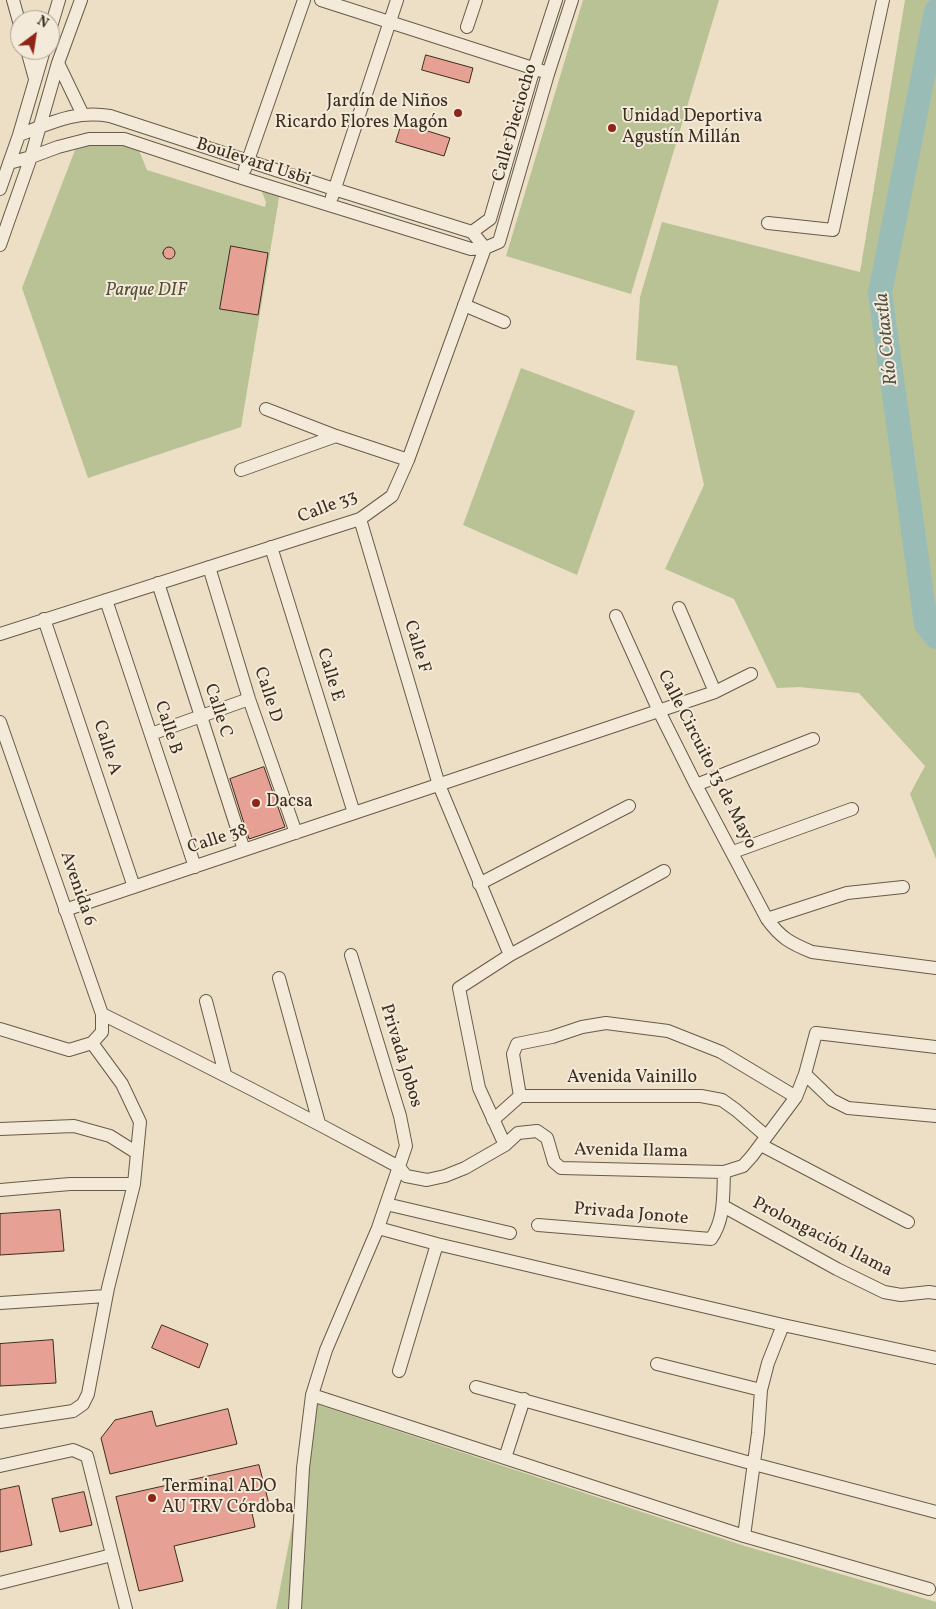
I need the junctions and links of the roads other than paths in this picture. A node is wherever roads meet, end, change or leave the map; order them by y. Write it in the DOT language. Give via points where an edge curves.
graph roads {
  1 [pos="81,0"];
  2 [pos="304,0"];
  3 [pos="320,0"];
  4 [pos="397,0"];
  5 [pos="476,0"];
  6 [pos="556,0"];
  7 [pos="572,0"];
  8 [pos="883,0"];
  9 [pos="390,22"];
  10 [pos="467,28"];
  11 [pos="30,60"];
  12 [pos="41,60"];
  13 [pos="58,63"];
  14 [pos="534,68"];
  15 [pos="548,74"];
  16 [pos="35,80"];
  17 [pos="83,115"];
  18 [pos="39,128"];
  19 [pos="19,135"];
  20 [pos="30,157"];
  21 [pos="247,160"];
  22 [pos="9,163"];
  23 [pos="242,178"];
  24 [pos="0,189"];
  25 [pos="334,189"];
  26 [pos="329,206"];
  27 [pos="768,223"];
  28 [pos="472,232"];
  29 [pos="0,245"];
  30 [pos="485,248"];
  31 [pos="464,305"];
  32 [pos="504,322"];
  33 [pos="266,410"];
  34 [pos="336,436"];
  35 [pos="408,460"];
  36 [pos="241,470"];
  37 [pos="360,519"];
  38 [pos="271,547"];
  39 [pos="209,567"];
  40 [pos="158,583"];
  41 [pos="106,600"];
  42 [pos="679,608"];
  43 [pos="616,616"];
  44 [pos="44,619"];
  45 [pos="0,634"];
  46 [pos="751,674"];
  47 [pos="714,692"];
  48 [pos="249,699"];
  49 [pos="659,710"];
  50 [pos="200,717"];
  51 [pos="0,722"];
  52 [pos="151,734"];
  53 [pos="813,739"];
  54 [pos="439,785"];
  55 [pos="696,785"];
  56 [pos="629,806"];
  57 [pos="852,810"];
  58 [pos="354,813"];
  59 [pos="296,833"];
  60 [pos="244,850"];
  61 [pos="733,852"];
  62 [pos="195,866"];
  63 [pos="664,871"];
  64 [pos="480,884"];
  65 [pos="134,887"];
  66 [pos="903,887"];
  67 [pos="65,910"];
  68 [pos="767,919"];
  69 [pos="351,955"];
  70 [pos="510,955"];
  71 [pos="936,968"];
  72 [pos="279,978"];
  73 [pos="206,1001"];
  74 [pos="102,1014"];
  75 [pos="0,1029"];
  76 [pos="92,1043"];
  77 [pos="936,1048"];
  78 [pos="225,1074"];
  79 [pos="806,1074"];
  80 [pos="520,1096"];
  81 [pos="796,1097"];
  82 [pos="936,1116"];
  83 [pos="493,1120"];
  84 [pos="319,1124"];
  85 [pos="0,1129"];
  86 [pos="763,1140"];
  87 [pos="505,1145"];
  88 [pos="137,1153"];
  89 [pos="399,1167"];
  90 [pos="724,1172"];
  91 [pos="134,1184"];
  92 [pos="0,1190"];
  93 [pos="386,1204"];
  94 [pos="723,1206"];
  95 [pos="908,1222"];
  96 [pos="538,1225"];
  97 [pos="378,1228"];
  98 [pos="510,1233"];
  99 [pos="437,1244"];
  100 [pos="936,1293"];
  101 [pos="106,1296"];
  102 [pos="0,1303"];
  103 [pos="784,1325"];
  104 [pos="936,1358"];
  105 [pos="657,1364"];
  106 [pos="399,1372"];
  107 [pos="476,1387"];
  108 [pos="761,1390"];
  109 [pos="312,1395"];
  110 [pos="524,1400"];
  111 [pos="0,1422"];
  112 [pos="505,1458"];
  113 [pos="754,1464"];
  114 [pos="0,1466"];
  115 [pos="936,1512"];
  116 [pos="744,1536"];
  117 [pos="112,1555"];
  118 [pos="0,1583"];
  119 [pos="929,1588"];
  120 [pos="126,1609"];
  121 [pos="295,1609"];
  1 -- 13 [label="street"];
  2 -- 21 [label="street"];
  3 -- 9 [label="street"];
  4 -- 9 [label="street"];
  5 -- 10 [label="street"];
  6 -- 14 [label="street, Calle Dieciocho"];
  7 -- 15 [label="street, Calle Dieciocho"];
  8 -- 27 [label="street" via="832,230"];
  9 -- 14 [label="street"];
  9 -- 25 [label="street"];
  11 -- 16 [label="street"];
  12 -- 16 [label="street"];
  13 -- 17 [label="street"];
  13 -- 18 [label="street"];
  14 -- 15 [label="street"];
  14 -- 28 [label="street, Calle Dieciocho" via="490,219"];
  15 -- 30 [label="street, Calle Dieciocho" via="499,242"];
  16 -- 19 [label="street"];
  17 -- 18 [label="street, Boulevard Usbi" via="59,119"];
  17 -- 21 [label="street, Boulevard Usbi" via="95,113 117,118"];
  18 -- 19 [label="street, Boulevard Usbi"];
  18 -- 20 [label="street"];
  19 -- 22 [label="street"];
  20 -- 22 [label="street, Boulevard Usbi"];
  20 -- 23 [label="street, Boulevard Usbi" via="89,139 124,139"];
  20 -- 29 [label="street"];
  21 -- 23 [label="street"];
  21 -- 25 [label="street, Boulevard Usbi"];
  22 -- 24 [label="street"];
  23 -- 26 [label="street, Boulevard Usbi"];
  25 -- 26 [label="street"];
  25 -- 28 [label="street, Boulevard Usbi"];
  26 -- 30 [label="street, Boulevard Usbi" via="471,249"];
  28 -- 30 [label="street"];
  30 -- 31 [label="street, Calle 33"];
  31 -- 32 [label="street"];
  31 -- 35 [label="street, Calle 33"];
  33 -- 34 [label="street"];
  34 -- 35 [label="street"];
  34 -- 36 [label="street"];
  35 -- 37 [label="street, Calle 33" via="392,496"];
  37 -- 38 [label="street, Calle 33"];
  37 -- 54 [label="street, Calle F"];
  38 -- 39 [label="street, Calle 33"];
  38 -- 58 [label="street, Calle E"];
  39 -- 40 [label="street, Calle 33"];
  39 -- 48 [label="street, Calle D"];
  40 -- 41 [label="street, Calle 33"];
  40 -- 50 [label="street, Calle C"];
  41 -- 44 [label="street, Calle 33"];
  41 -- 52 [label="street, Calle B"];
  42 -- 47 [label="street"];
  43 -- 49 [label="street, Calle Circuito 13 de Mayo"];
  44 -- 45 [label="street, Calle 33"];
  44 -- 65 [label="street, Calle A"];
  46 -- 47 [label="street, Calle 38"];
  47 -- 49 [label="street, Calle 38"];
  48 -- 50 [label="street"];
  48 -- 59 [label="street, Calle D"];
  49 -- 54 [label="street, Calle 38"];
  49 -- 55 [label="street, Calle Circuito 13 de Mayo"];
  50 -- 52 [label="street"];
  50 -- 60 [label="street, Calle C"];
  51 -- 67 [label="street, Avenida 6"];
  52 -- 62 [label="street, Calle B"];
  53 -- 55 [label="street"];
  54 -- 58 [label="street, Calle 38"];
  54 -- 64 [label="street, Calle F"];
  55 -- 61 [label="street, Calle Circuito 13 de Mayo"];
  56 -- 64 [label="street"];
  57 -- 61 [label="street"];
  58 -- 59 [label="street, Calle 38"];
  59 -- 60 [label="street, Calle 38"];
  60 -- 62 [label="street, Calle 38"];
  61 -- 68 [label="street, Calle Circuito 13 de Mayo"];
  62 -- 65 [label="street, Calle 38"];
  63 -- 70 [label="street"];
  64 -- 70 [label="street, Calle F"];
  65 -- 67 [label="street, Calle 38"];
  66 -- 68 [label="street" via="846,893"];
  67 -- 74 [label="street, Avenida 6"];
  68 -- 71 [label="street, Calle Circuito 13 de Mayo" via="777,933 812,952"];
  69 -- 89 [label="street, Privada Jobos" via="406,1140"];
  70 -- 83 [label="street" via="459,988 478,1088"];
  72 -- 84 [label="street"];
  73 -- 78 [label="street"];
  74 -- 76 [label="street" via="102,1032"];
  74 -- 78 [label="street, Avenida Ilama"];
  75 -- 76 [label="street" via="69,1050"];
  76 -- 88 [label="street" via="122,1084 140,1122"];
  77 -- 79 [label="street" via="816,1033"];
  78 -- 84 [label="street, Avenida Ilama"];
  79 -- 81 [label="street"];
  79 -- 82 [label="street" via="832,1100 848,1108"];
  80 -- 81 [label="street" via="513,1054 517,1044 606,1023 668,1031 722,1052"];
  80 -- 83 [label="street"];
  80 -- 86 [label="street, Avenida Vainillo" via="701,1096 722,1100 736,1110"];
  81 -- 86 [label="street"];
  83 -- 87 [label="street"];
  84 -- 89 [label="street, Avenida Ilama"];
  85 -- 88 [label="street" via="74,1126 110,1136"];
  86 -- 90 [label="street" via="743,1166"];
  86 -- 95 [label="street, Avenida Vainillo"];
  87 -- 89 [label="street, Avenida Ilama" via="465,1168 427,1180 406,1176"];
  87 -- 90 [label="street, Avenida Ilama" via="518,1133 538,1131 547,1138 554,1162 561,1168"];
  88 -- 91 [label="street"];
  89 -- 93 [label="street, Privada Jobos"];
  90 -- 94 [label="street"];
  91 -- 92 [label="street" via="70,1184"];
  91 -- 101 [label="street"];
  93 -- 97 [label="street, Privada Jobos"];
  93 -- 98 [label="street"];
  94 -- 96 [label="street, Privada Jonote" via="711,1239"];
  94 -- 100 [label="street, Prolongación Ilama" via="884,1292 901,1295"];
  97 -- 99 [label="street"];
  97 -- 109 [label="street, Privada Jobos" via="326,1350"];
  99 -- 103 [label="street"];
  99 -- 106 [label="street"];
  101 -- 102 [label="street"];
  101 -- 111 [label="street" via="88,1394 83,1404 73,1411"];
  103 -- 104 [label="street"];
  103 -- 108 [label="street"];
  105 -- 108 [label="street"];
  107 -- 110 [label="street"];
  108 -- 113 [label="street"];
  109 -- 112 [label="street"];
  109 -- 121 [label="street, Privada Jobos" via="303,1468"];
  110 -- 112 [label="street"];
  110 -- 113 [label="street"];
  112 -- 116 [label="street"];
  113 -- 115 [label="street"];
  113 -- 116 [label="street"];
  114 -- 117 [label="street" via="73,1450 87,1456"];
  116 -- 119 [label="street"];
  117 -- 118 [label="street"];
  117 -- 120 [label="street"];
}
